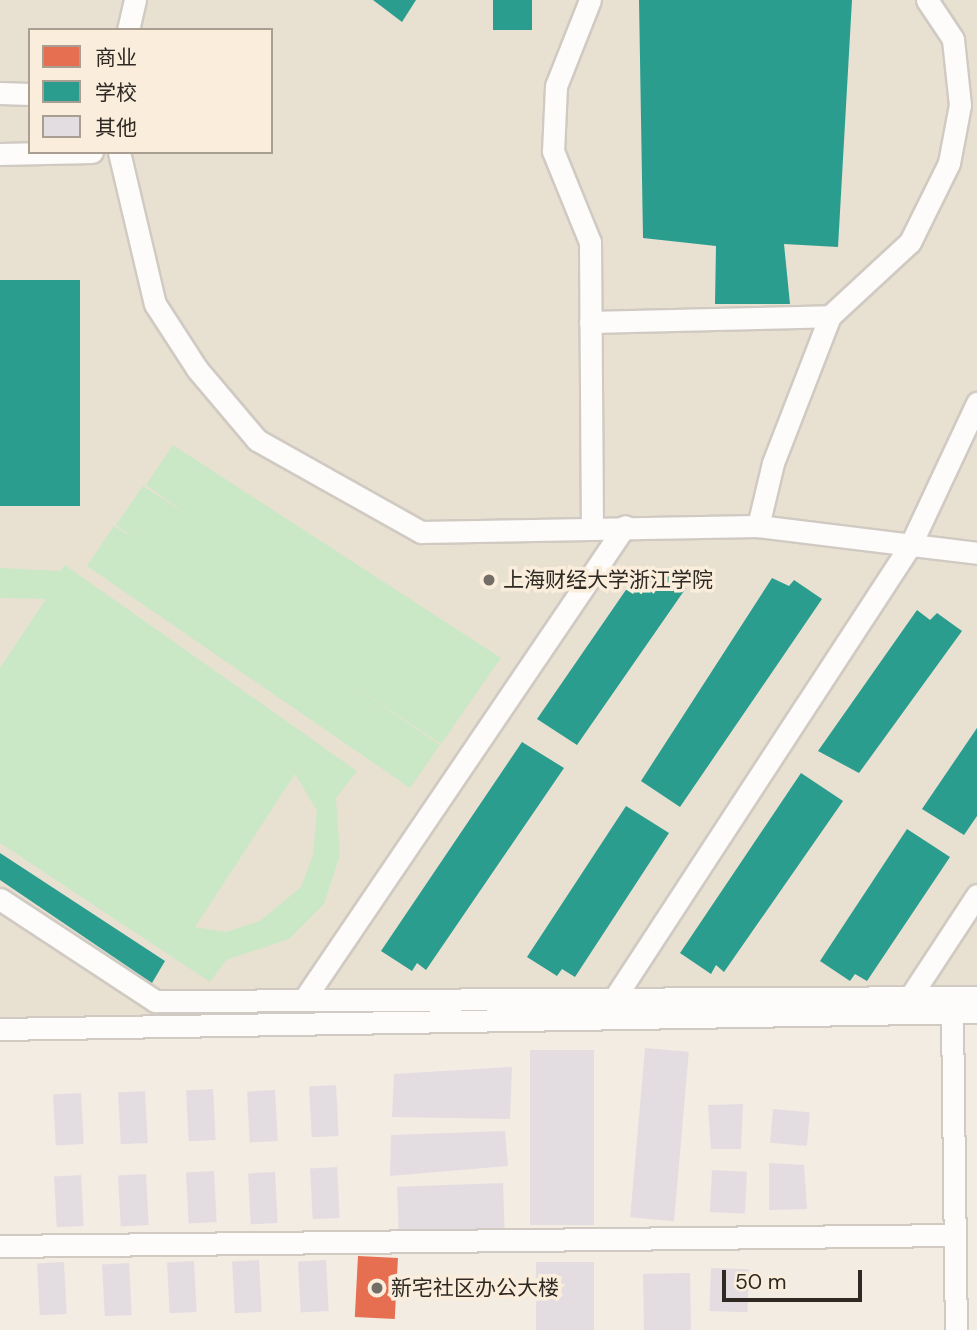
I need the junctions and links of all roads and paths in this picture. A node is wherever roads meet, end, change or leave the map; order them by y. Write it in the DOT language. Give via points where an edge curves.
graph roads {
  1 [pos="135,0"];
  2 [pos="590,0"];
  3 [pos="927,0"];
  4 [pos="128,28"];
  5 [pos="0,93"];
  6 [pos="28,94"];
  7 [pos="28,153"];
  8 [pos="0,154"];
  9 [pos="118,154"];
  10 [pos="830,316"];
  11 [pos="590,322"];
  12 [pos="977,404"];
  13 [pos="625,526"];
  14 [pos="758,526"];
  15 [pos="592,527"];
  16 [pos="911,544"];
  17 [pos="977,553"];
  18 [pos="977,895"];
  19 [pos="0,899"];
  20 [pos="910,997"];
  21 [pos="977,997"];
  22 [pos="304,998"];
  23 [pos="612,1002"];
  24 [pos="952,1012"];
  25 [pos="977,1012"];
  26 [pos="0,1029"];
  27 [pos="955,1235"];
  28 [pos="0,1246"];
  29 [pos="956,1330"];
  1 -- 4 [label="street"];
  2 -- 11 [label="street" via="556,86 553,151 590,242"];
  3 -- 10 [label="street" via="953,39 960,106 949,163 910,242"];
  5 -- 6 [label="street"];
  7 -- 8 [label="street"];
  9 -- 15 [label="street" via="155,304 197,369 257,440 421,533"];
  10 -- 11 [label="street"];
  10 -- 14 [label="street" via="774,463"];
  11 -- 15 [label="street"];
  12 -- 16 [label="street"];
  13 -- 14 [label="street"];
  13 -- 15 [label="street"];
  13 -- 22 [label="street"];
  14 -- 16 [label="street"];
  16 -- 17 [label="street"];
  16 -- 23 [label="street"];
  18 -- 20 [label="street"];
  19 -- 22 [label="street" via="155,1001"];
  20 -- 21 [label="street"];
  20 -- 23 [label="street"];
  22 -- 23 [label="street"];
  24 -- 25 [label="street"];
  24 -- 26 [label="street"];
  24 -- 27 [label="street"];
  27 -- 28 [label="street"];
  27 -- 29 [label="street"];
}
